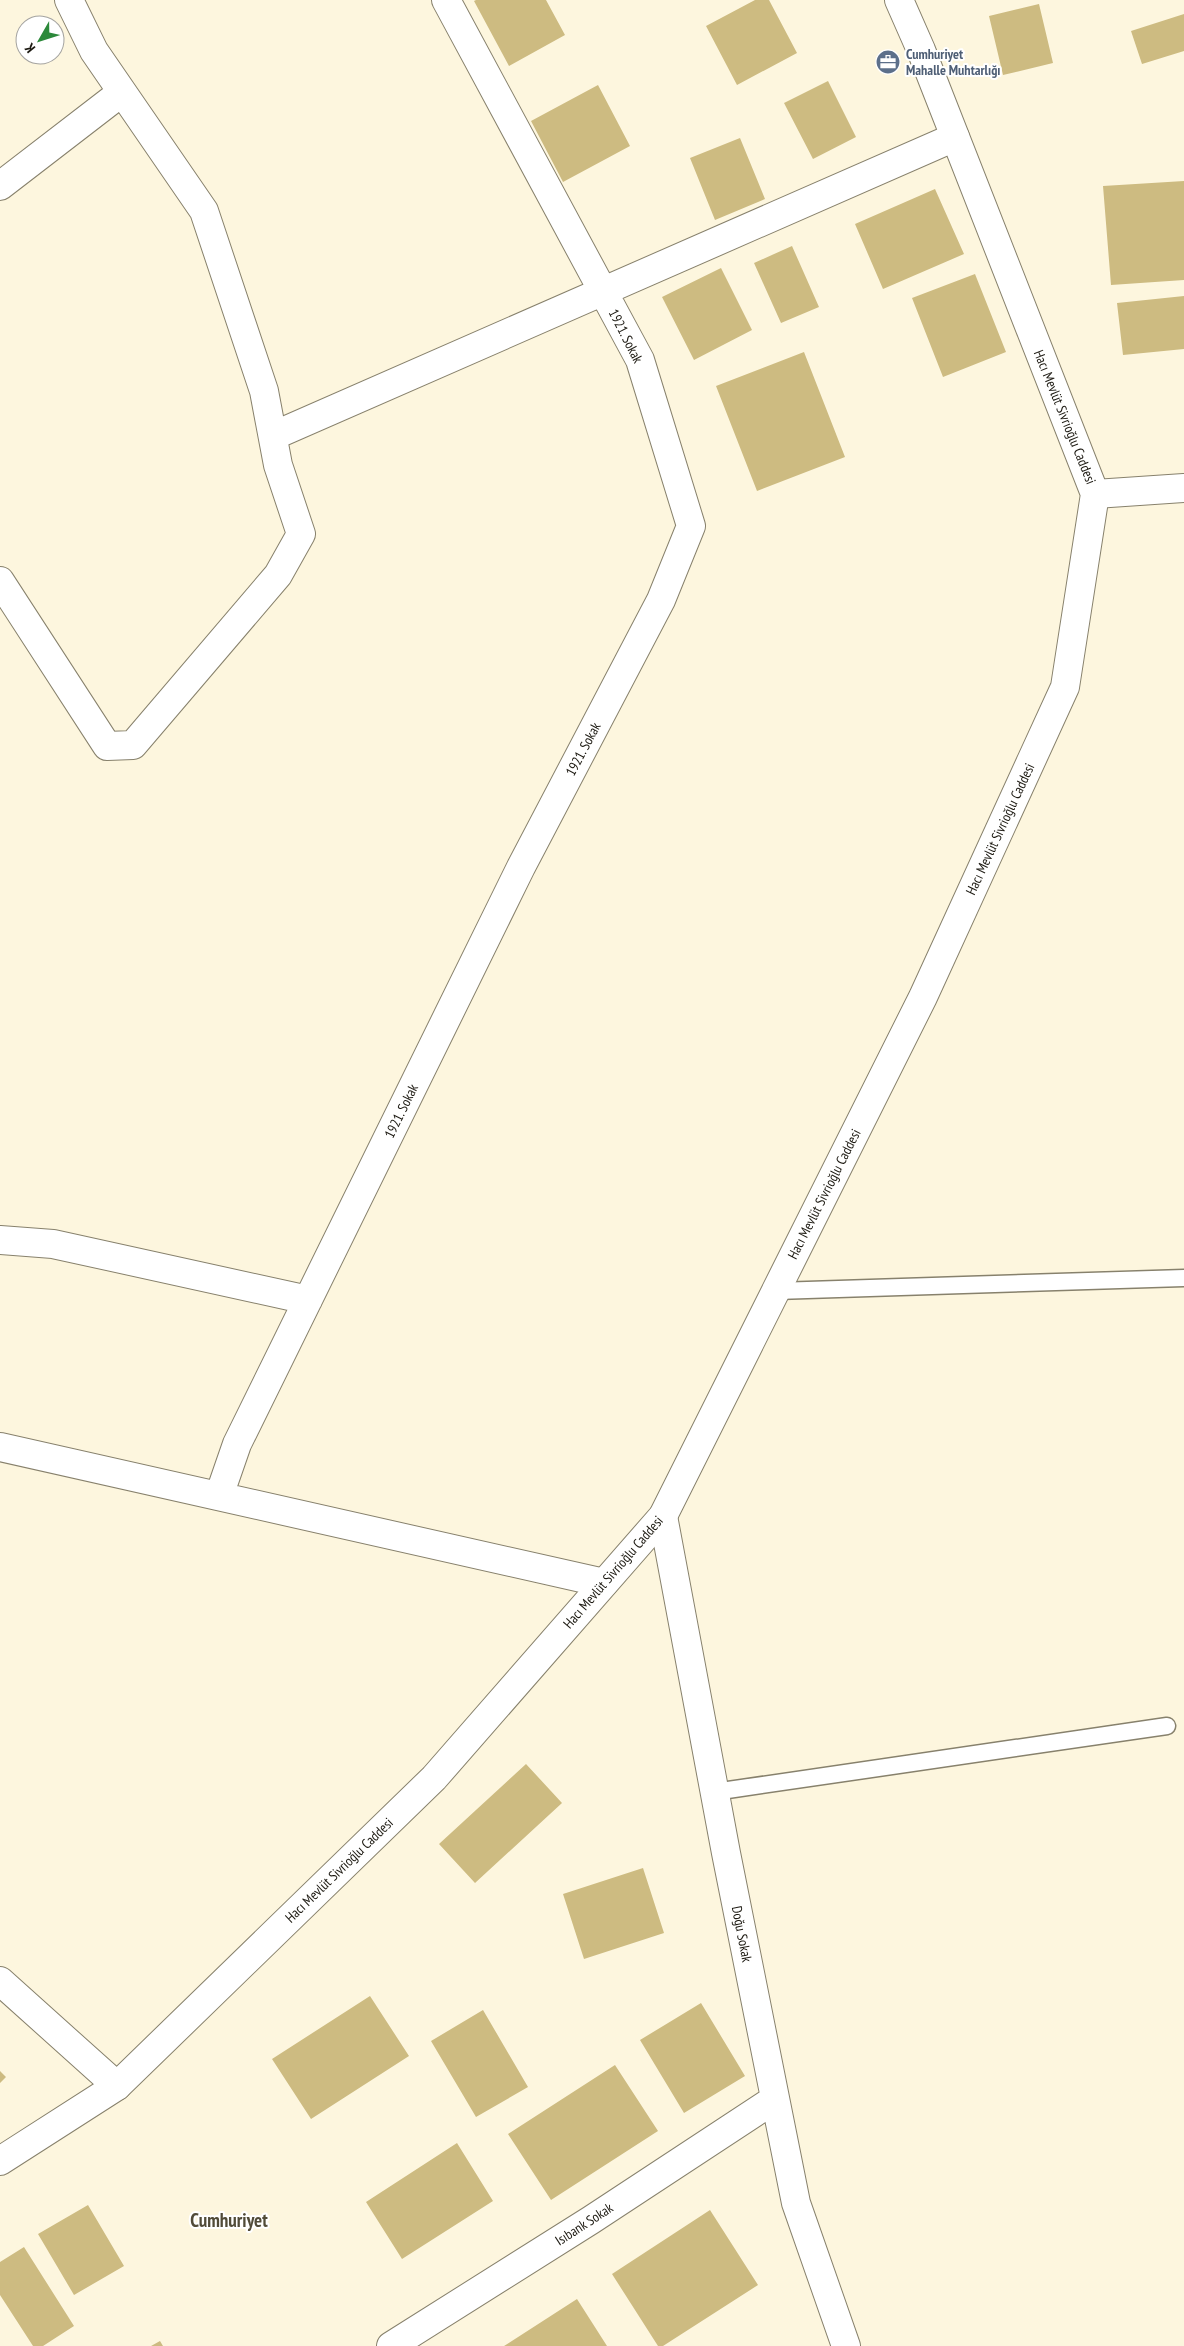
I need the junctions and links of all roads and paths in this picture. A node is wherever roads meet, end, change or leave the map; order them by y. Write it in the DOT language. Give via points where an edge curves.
graph roads {
  1 [pos="70,0"];
  2 [pos="446,0"];
  3 [pos="899,0"];
  4 [pos="122,92"];
  5 [pos="954,137"];
  6 [pos="0,186"];
  7 [pos="603,291"];
  8 [pos="273,436"];
  9 [pos="1184,488"];
  10 [pos="1095,494"];
  11 [pos="0,581"];
  12 [pos="0,1240"];
  13 [pos="1184,1278"];
  14 [pos="776,1291"];
  15 [pos="308,1300"];
  16 [pos="0,1447"];
  17 [pos="219,1496"];
  18 [pos="663,1516"];
  19 [pos="604,1583"];
  20 [pos="1167,1726"];
  21 [pos="714,1792"];
  22 [pos="0,1981"];
  23 [pos="117,2086"];
  24 [pos="775,2098"];
  25 [pos="0,2161"];
  26 [pos="391,2346"];
  27 [pos="846,2346"];
  1 -- 4 [label="street" via="94,51"];
  2 -- 7 [label="street, 1921. Sokak"];
  3 -- 5 [label="street, Hacı Mevlüt Sivrioğlu Caddesi"];
  4 -- 6 [label="street"];
  4 -- 8 [label="street" via="204,211 264,391"];
  5 -- 7 [label="street"];
  5 -- 10 [label="street, Hacı Mevlüt Sivrioğlu Caddesi"];
  7 -- 8 [label="street"];
  7 -- 15 [label="street, 1921. Sokak" via="640,360 691,526 661,600 521,867"];
  8 -- 11 [label="street" via="278,465 301,534 278,575 133,745 107,746"];
  9 -- 10 [label="street"];
  10 -- 14 [label="street, Hacı Mevlüt Sivrioğlu Caddesi" via="1065,687 923,997"];
  12 -- 15 [label="street" via="52,1244"];
  13 -- 14 [label="lane"];
  14 -- 18 [label="street, Hacı Mevlüt Sivrioğlu Caddesi"];
  15 -- 17 [label="street, 1921. Sokak" via="237,1444"];
  16 -- 17 [label="street"];
  17 -- 19 [label="street"];
  18 -- 19 [label="street, Hacı Mevlüt Sivrioğlu Caddesi"];
  18 -- 21 [label="street, Doğu Sokak"];
  19 -- 23 [label="street, Hacı Mevlüt Sivrioğlu Caddesi" via="434,1778"];
  20 -- 21 [label="lane"];
  21 -- 24 [label="street, Doğu Sokak"];
  22 -- 23 [label="street"];
  23 -- 25 [label="street, Hacı Mevlüt Sivrioğlu Caddesi"];
  24 -- 26 [label="street, Isıbank Sokak" via="591,2220"];
  24 -- 27 [label="street, Doğu Sokak" via="796,2203"];
}
